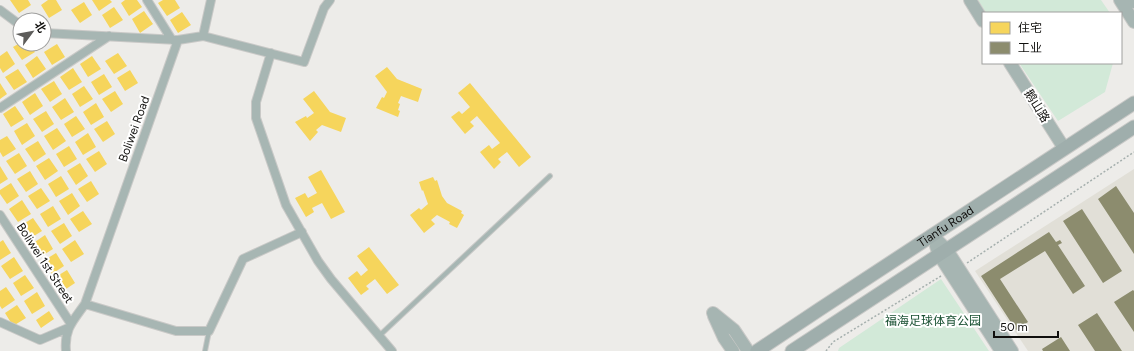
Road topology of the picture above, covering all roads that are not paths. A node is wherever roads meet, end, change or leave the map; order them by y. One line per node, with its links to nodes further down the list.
1 (147, 0): 13 (street)
2 (211, 0): 12 (street)
3 (330, 0): 14 (street)
4 (970, 0): 8 (street)
5 (1120, 0): 9 (street)
6 (0, 10): 7 (street)
7 (12, 19)
8 (982, 19)
9 (1134, 22)
10 (52, 33): 11 (street)
11 (109, 36): 13 (street); 18 (street)
12 (203, 36): 13 (street); 14 (street)
13 (175, 40): 27 (street, Boliwei Road)
14 (270, 53): 23 (street)
15 (1011, 64): 20 (street, 鹅山路)
16 (1134, 95): 17 (street)
17 (1129, 106): 20 (main road, Tianfu Road)
18 (0, 108)
19 (1134, 128): 25 (main road, Tianfu Road)
20 (1064, 148): 24 (main road, Tianfu Road)
21 (550, 176): 32 (lane)
22 (0, 215): 29 (street, Boliwei 1st Street)
23 (302, 232): 30 (street); 32 (street)
24 (932, 235): 25 (street); 38 (main road, Tianfu Road)
25 (943, 253): 26 (street); 31 (main road, Tianfu Road)
26 (955, 271): 41 (street); 42 (street)
27 (85, 304): 29 (street, Boliwei Road); 30 (street)
28 (0, 322): 29 (street)
29 (69, 326): 33 (street, Boliwei Road)
30 (209, 331): 34 (lane)
31 (822, 331): 39 (main road, Tianfu Road); 40 (main road)
32 (380, 336): 35 (street)
33 (66, 351)
34 (205, 351)
35 (392, 351)
36 (733, 351): 37 (street)
37 (748, 351)
38 (757, 351)
39 (792, 351)
40 (803, 351)
41 (1001, 351)
42 (1012, 351)

